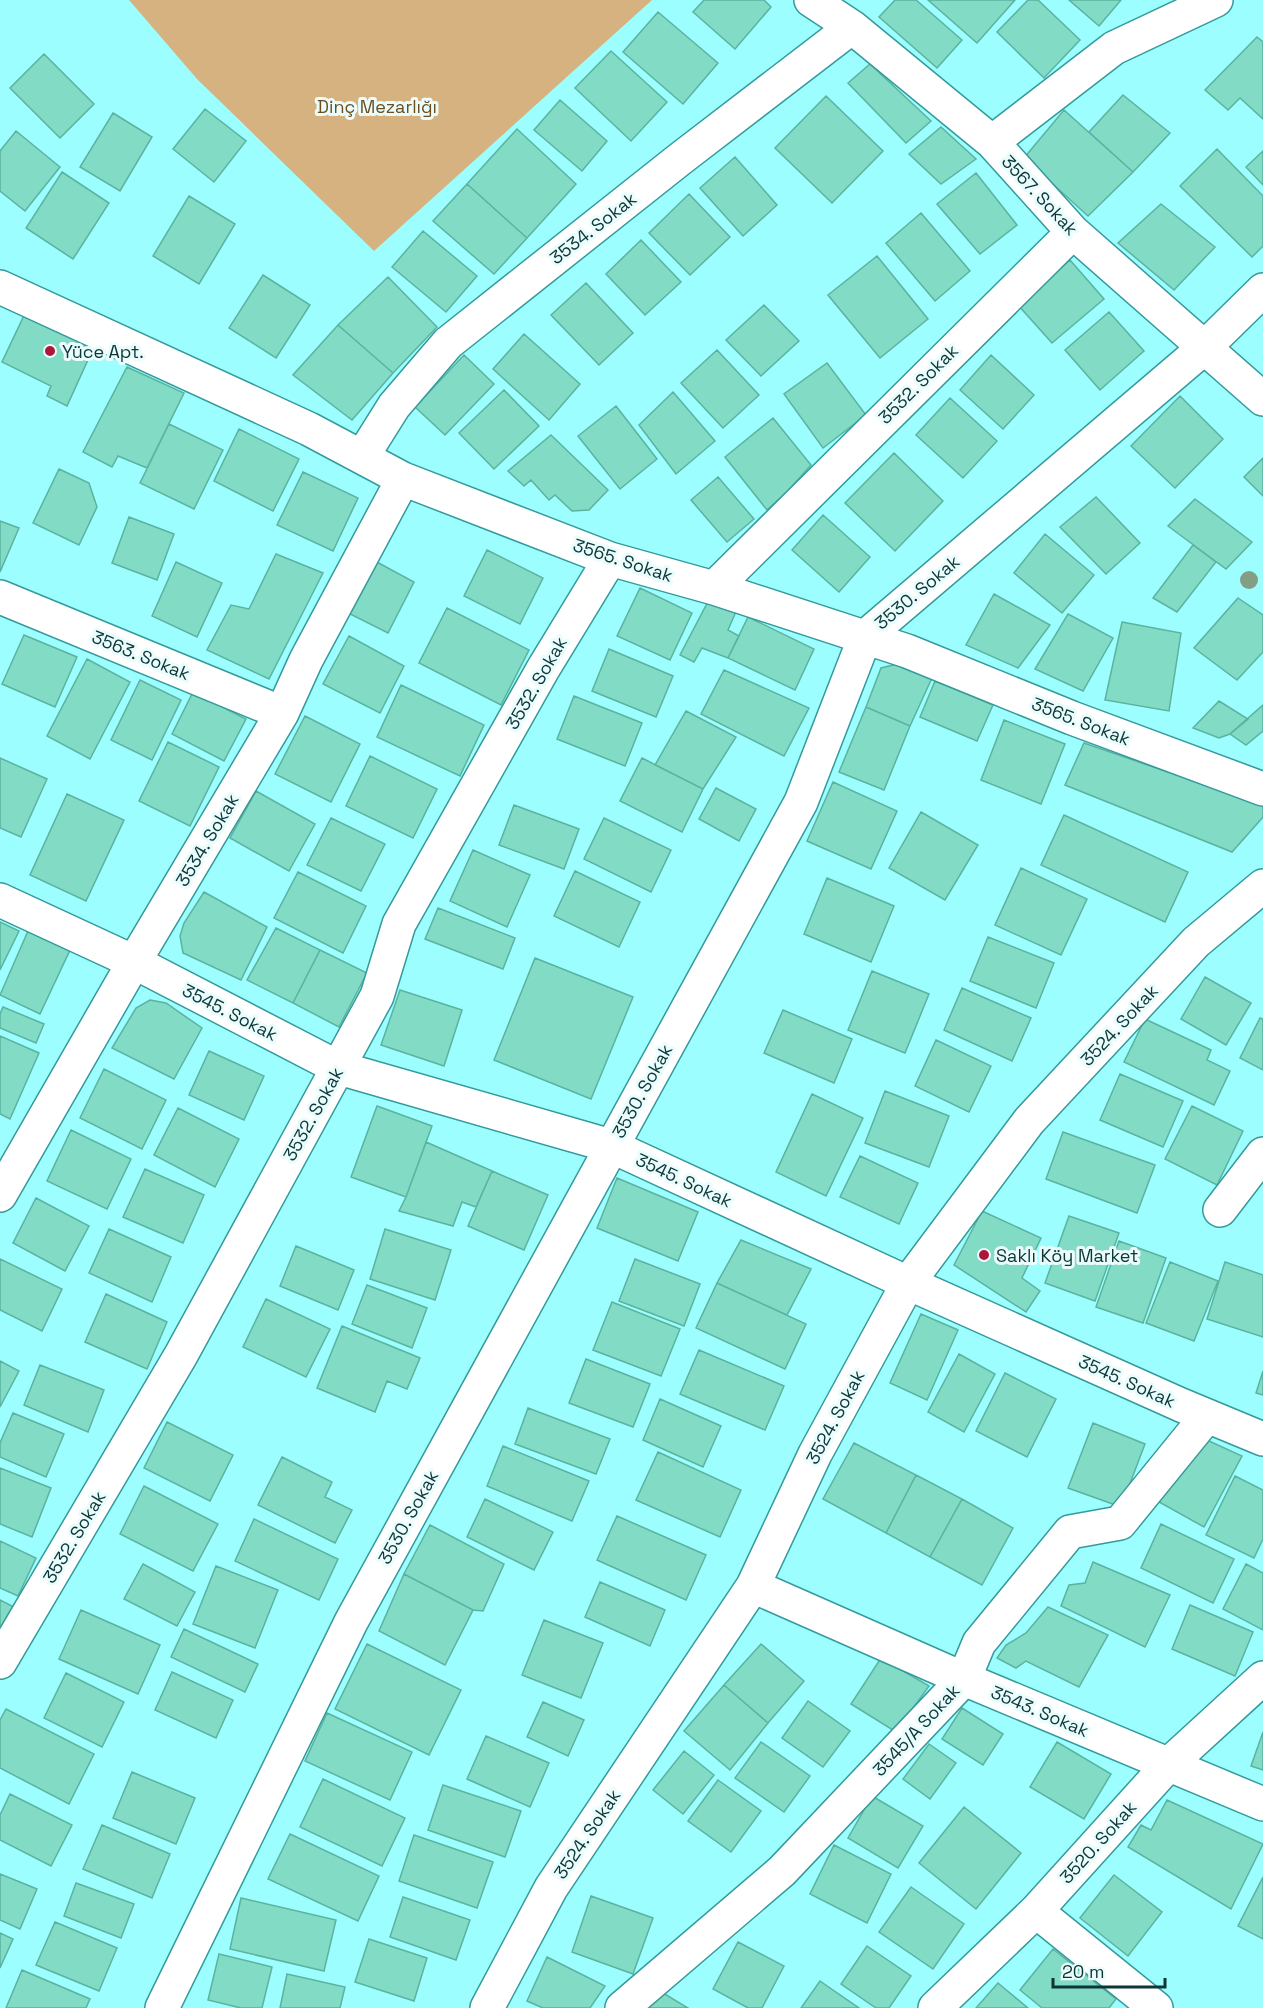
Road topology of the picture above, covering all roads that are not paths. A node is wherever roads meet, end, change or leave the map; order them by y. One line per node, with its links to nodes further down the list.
1 (811, 0): 3 (street, 3567. Sokak)
2 (1216, 0): 4 (street)
3 (852, 27): 4 (street, 3567. Sokak); 10 (street, 3534. Sokak)
4 (992, 142): 5 (street, 3567. Sokak)
5 (1073, 232): 8 (street, 3567. Sokak); 13 (street, 3532. Sokak)
6 (0, 287): 10 (street, 3565. Sokak)
7 (1263, 290): 8 (street, 3530. Sokak)
8 (1204, 348): 9 (street, 3567. Sokak); 15 (street, 3530. Sokak)
9 (1263, 399)
10 (362, 457): 11 (street, 3565. Sokak)
11 (403, 479): 12 (street, 3565. Sokak); 16 (street, 3534. Sokak)
12 (610, 559): 13 (street, 3565. Sokak); 21 (street, 3532. Sokak)
13 (714, 588): 15 (street, 3565. Sokak)
14 (0, 597): 16 (street, 3563. Sokak)
15 (865, 637): 17 (street, 3565. Sokak); 22 (street, 3530. Sokak)
16 (282, 713): 20 (street, 3534. Sokak)
17 (1263, 789)
18 (1263, 886): 27 (street, 3524. Sokak)
19 (0, 900): 20 (street, 3545. Sokak)
20 (134, 962): 21 (street, 3545. Sokak); 23 (street, 3534. Sokak)
21 (339, 1068): 22 (street, 3545. Sokak); 31 (street, 3532. Sokak)
22 (611, 1146): 27 (street, 3545. Sokak); 37 (street, 3530. Sokak)
23 (11, 1154): 25 (street, 3534. Sokak)
24 (1263, 1154): 26 (street)
25 (0, 1195)
26 (1220, 1210)
27 (908, 1283): 28 (street, 3545. Sokak); 30 (street, 3524. Sokak)
28 (1207, 1416): 29 (street, 3545. Sokak); 33 (street, 3545/A Sokak)
29 (1263, 1438)
30 (753, 1586): 33 (street, 3543. Sokak); 38 (street, 3524. Sokak)
31 (0, 1662)
32 (1263, 1678): 34 (street, 3520. Sokak)
33 (964, 1679): 34 (street, 3543. Sokak); 39 (street, 3545/A Sokak)
34 (1169, 1764): 35 (street, 3543. Sokak); 36 (street, 3520. Sokak)
35 (1263, 1804)
36 (1036, 1911): 40 (street, 3520. Sokak); 41 (street)
37 (162, 2008)
38 (487, 2008)
39 (622, 2008)
40 (935, 2008)
41 (1156, 2008)

